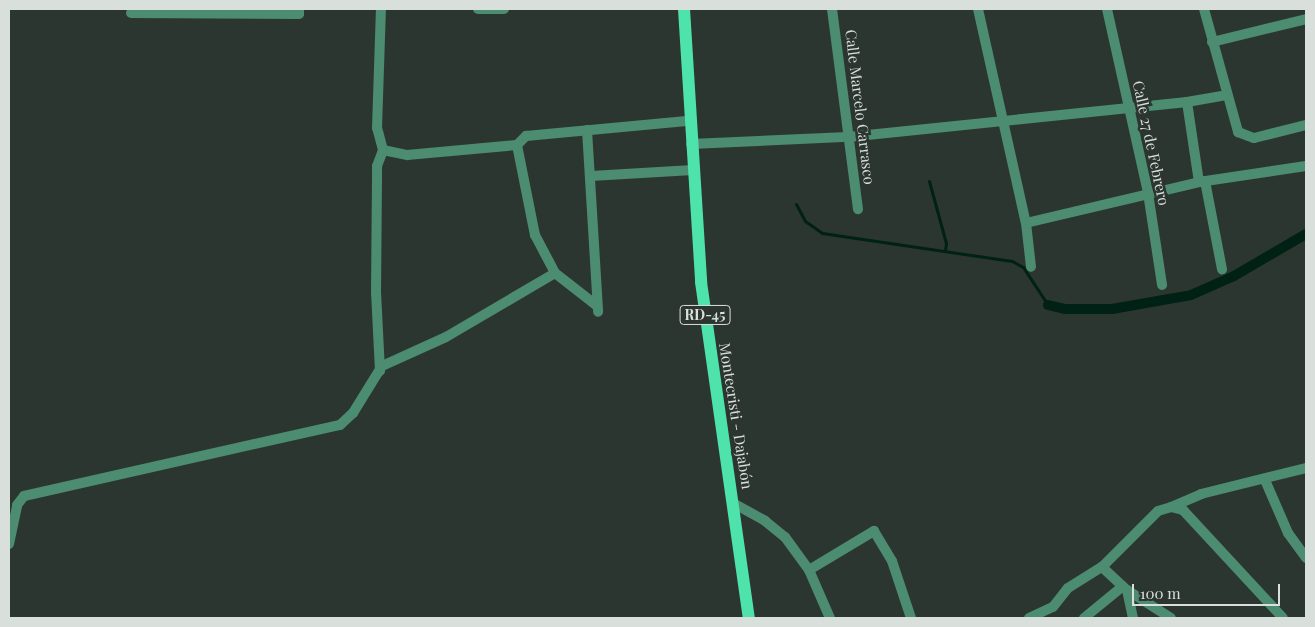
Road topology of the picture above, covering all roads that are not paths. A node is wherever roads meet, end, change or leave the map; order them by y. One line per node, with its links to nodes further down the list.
1 (299, 9): 10 (street)
2 (380, 9): 23 (street)
3 (478, 9): 4 (street)
4 (504, 9)
5 (684, 9): 16 (main road, Montecristi - Dajabón / RD-45)
6 (832, 9): 20 (street, Calle Marcelo Carrasco)
7 (978, 9): 17 (street)
8 (1107, 9): 15 (street, Calle 27 de Febrero)
9 (1204, 9): 12 (street)
10 (131, 13)
11 (1306, 19): 12 (street)
12 (1212, 42): 13 (street)
13 (1226, 95): 14 (street); 18 (street)
14 (1187, 102): 15 (street); 27 (street)
15 (1128, 108): 17 (street); 28 (street, Calle 27 de Febrero)
16 (690, 121): 19 (street); 21 (main road, Montecristi - Dajabón / RD-45)
17 (1002, 122): 20 (street); 30 (street)
18 (1306, 125)
19 (587, 130): 22 (street); 26 (street)
20 (848, 137): 21 (street); 29 (street, Calle Marcelo Carrasco)
21 (691, 144): 25 (main road, Montecristi - Dajabón / RD-45)
22 (517, 145): 23 (street); 33 (street)
23 (383, 150): 35 (street)
24 (1306, 166): 27 (street)
25 (693, 170): 26 (street); 38 (main road, Montecristi - Dajabón / RD-45)
26 (591, 176): 33 (street)
27 (1202, 182): 28 (street); 32 (street)
28 (1148, 193): 30 (street); 34 (street, Calle 27 de Febrero)
29 (858, 209)
30 (1026, 223): 31 (street)
31 (1031, 267)
32 (1222, 269)
33 (555, 273): 35 (street)
34 (1162, 285)
35 (380, 371): 40 (street)
36 (1306, 468): 37 (street)
37 (1265, 480): 39 (street); 41 (street)
38 (733, 503): 43 (street); 45 (main road, Montecristi - Dajabón / RD-45)
39 (1171, 507): 42 (street); 52 (street)
40 (9, 544)
41 (1306, 558)
42 (1102, 567): 44 (street); 48 (street)
43 (809, 570): 46 (street); 47 (street)
44 (1125, 588): 49 (street); 50 (street); 51 (street)
45 (749, 618)
46 (830, 618)
47 (911, 618)
48 (1029, 618)
49 (1084, 618)
50 (1133, 618)
51 (1172, 618)
52 (1283, 618)

